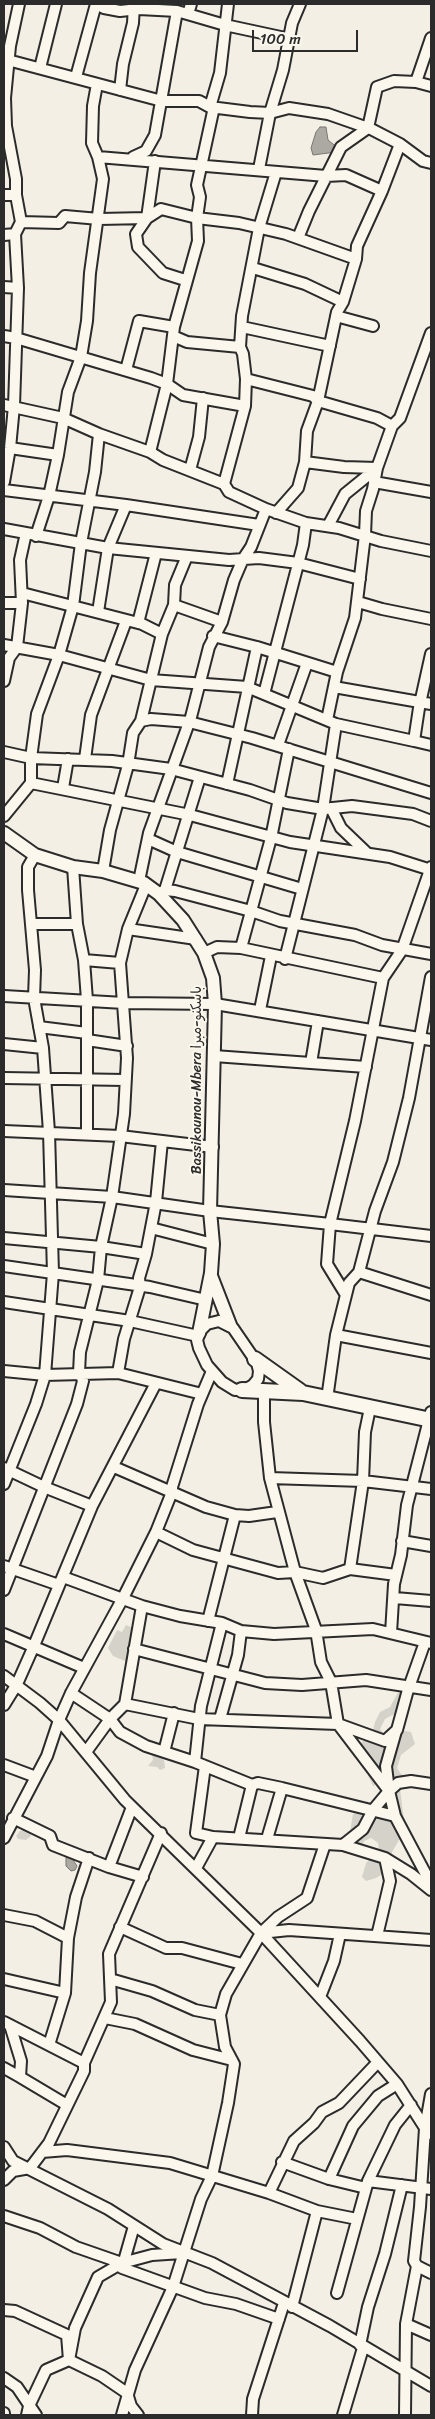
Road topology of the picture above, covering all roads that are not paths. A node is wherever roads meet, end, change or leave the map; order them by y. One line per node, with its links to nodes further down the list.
1 (20, 4): 12 (street)
2 (56, 4): 13 (street)
3 (96, 4): 6 (street); 14 (street)
4 (228, 4): 9 (street)
5 (300, 4): 11 (street)
6 (134, 7): 8 (street); 18 (street)
7 (189, 9): 8 (street); 9 (street)
8 (177, 11): 20 (street)
9 (225, 26): 11 (street); 21 (street)
10 (431, 38): 15 (street)
11 (290, 39): 22 (street)
12 (6, 60): 13 (street); 19 (street)
13 (40, 68): 14 (street)
14 (76, 77): 16 (street)
15 (416, 82): 17 (street); 23 (street)
16 (97, 84): 18 (street); 25 (street)
17 (431, 86)
18 (120, 90): 20 (street)
19 (4, 98): 35 (street)
20 (162, 101): 21 (street); 26 (street)
21 (212, 107): 22 (street); 29 (street)
22 (270, 112): 23 (street); 30 (street)
23 (368, 128): 24 (street); 32 (street)
24 (400, 144): 28 (street); 33 (street)
25 (98, 157): 26 (street); 38 (street)
26 (130, 159): 27 (street)
27 (155, 160): 29 (street); 36 (street)
28 (431, 163)
29 (202, 164): 30 (street); 37 (street)
30 (258, 169): 31 (street)
31 (276, 172): 32 (street); 40 (street)
32 (326, 176): 33 (street); 43 (street)
33 (382, 191): 44 (street)
34 (4, 195): 35 (street)
35 (16, 195): 39 (street)
36 (147, 218): 37 (street); 38 (street); 46 (street)
37 (197, 218): 40 (street); 46 (street)
38 (99, 219): 39 (street); 59 (street)
39 (21, 222): 41 (street)
40 (259, 228): 43 (street); 45 (street)
41 (15, 234): 42 (street); 48 (street)
42 (4, 235)
43 (298, 238): 44 (street)
44 (356, 259): 49 (street)
45 (252, 268): 49 (street); 52 (street)
46 (185, 280): 53 (street)
47 (4, 287): 48 (street)
48 (18, 288): 56 (street)
49 (343, 302): 50 (street)
50 (336, 316): 51 (street); 57 (street)
51 (373, 326)
52 (242, 327): 57 (street); 58 (street)
53 (174, 332): 58 (street); 60 (street); 62 (street)
54 (431, 333): 68 (street)
55 (4, 336): 56 (street)
56 (16, 338): 59 (street); 65 (street)
57 (330, 346): 64 (street)
58 (240, 347): 61 (street)
59 (81, 357): 60 (street); 67 (street)
60 (126, 370): 62 (street)
61 (246, 379): 64 (street); 66 (street)
62 (167, 384): 63 (street); 71 (street)
63 (203, 398): 66 (street); 75 (street)
64 (318, 401): 68 (street); 73 (street)
65 (9, 406): 67 (street); 70 (street)
66 (245, 406): 78 (street)
67 (63, 418): 69 (street); 72 (street)
68 (392, 426): 74 (street)
69 (99, 434): 71 (street); 82 (street)
70 (10, 448): 72 (street); 76 (street)
71 (150, 452): 75 (street)
72 (58, 455): 81 (street)
73 (305, 462): 74 (street); 84 (street)
74 (377, 468): 77 (street); 87 (street)
75 (190, 470): 78 (street)
76 (4, 482)
77 (374, 482): 80 (street); 90 (street)
78 (224, 484): 84 (street)
79 (4, 490): 81 (street)
80 (431, 492)
81 (49, 496): 82 (street); 89 (street)
82 (90, 502): 83 (street); 91 (street)
83 (126, 505): 86 (street); 92 (street)
84 (271, 511): 85 (street); 86 (street)
85 (306, 523): 87 (street); 97 (street)
86 (259, 525): 96 (street)
87 (328, 526): 90 (street)
88 (4, 530): 89 (street)
89 (31, 535): 91 (street); 99 (street)
90 (365, 535): 93 (street); 98 (street)
91 (81, 543): 92 (street); 103 (street)
92 (108, 548): 94 (street); 104 (street)
93 (431, 551)
94 (156, 553): 95 (street); 108 (street)
95 (187, 556): 96 (street); 102 (street)
96 (243, 559): 97 (street); 107 (street)
97 (298, 563): 98 (street); 114 (street)
98 (360, 579): 100 (street)
99 (22, 598): 101 (street); 103 (street); 112 (street)
100 (358, 602): 105 (street); 119 (street)
101 (4, 603)
102 (174, 605): 107 (street); 109 (street)
103 (73, 606): 104 (street); 116 (street)
104 (98, 612): 106 (street)
105 (431, 619)
106 (126, 621): 108 (street); 118 (street)
107 (222, 622): 110 (street)
108 (138, 623): 109 (street)
109 (162, 634): 120 (street)
110 (213, 636): 113 (street); 122 (street)
111 (4, 645): 112 (street)
112 (17, 647): 116 (street); 121 (street)
113 (257, 647): 114 (street); 123 (street)
114 (276, 654): 117 (street); 125 (street)
115 (431, 654): 126 (street)
116 (60, 656): 118 (street); 138 (street)
117 (307, 663): 119 (street); 128 (street)
118 (109, 668): 120 (street); 140 (street)
119 (337, 672): 124 (street)
120 (151, 680): 122 (street); 129 (street)
121 (4, 681)
122 (200, 684): 123 (street); 130 (street)
123 (247, 687): 125 (street); 132 (street)
124 (334, 687): 126 (street); 131 (street)
125 (264, 694): 128 (street)
126 (421, 702): 127 (street); 133 (street)
127 (431, 704)
128 (291, 705): 131 (street); 134 (street)
129 (141, 721): 130 (street); 142 (street)
130 (189, 722): 132 (street); 143 (street)
131 (332, 722): 133 (street); 141 (street)
132 (237, 734): 134 (street); 146 (street)
133 (414, 742): 135 (street)
134 (278, 745): 136 (street)
135 (431, 745)
136 (289, 749): 141 (street); 150 (street)
137 (4, 752): 138 (street)
138 (31, 758): 139 (street); 145 (street)
139 (68, 759): 140 (street); 147 (street)
140 (86, 760): 142 (street)
141 (330, 762): 148 (street); 152 (street)
142 (128, 765): 143 (street); 149 (street)
143 (172, 769): 144 (street); 151 (street)
144 (200, 778): 146 (street); 153 (street)
145 (31, 783): 147 (street); 154 (street)
146 (227, 784): 150 (street)
147 (63, 788): 149 (street)
148 (431, 793)
149 (118, 800): 151 (street); 165 (street)
150 (278, 800): 152 (street); 157 (street)
151 (158, 808): 153 (street); 158 (street)
152 (327, 809): 155 (street); 159 (street); 161 (street)
153 (190, 815): 157 (street); 160 (street)
154 (4, 816)
155 (431, 821)
156 (4, 833): 162 (main road, Bassikounou-Mbera باسكنو-مبرا)
157 (271, 838): 159 (street); 166 (street)
158 (148, 839): 160 (street); 167 (street)
159 (314, 845): 161 (street); 168 (street)
160 (177, 852): 166 (street); 169 (street)
161 (366, 852): 164 (street)
162 (35, 855): 163 (main road, Bassikounou-Mbera باسكنو-مبرا); 171 (street)
163 (73, 867): 165 (main road, Bassikounou-Mbera باسكنو-مبرا); 172 (street)
164 (431, 868): 177 (street)
165 (103, 871): 167 (main road, Bassikounou-Mbera باسكنو-مبرا)
166 (261, 876): 168 (street); 170 (street)
167 (143, 883): 169 (main road, Bassikounou-Mbera باسكنو-مبرا); 174 (street)
168 (302, 889): 173 (street)
169 (162, 892): 170 (street); 175 (main road, Bassikounou-Mbera باسكنو-مبرا)
170 (251, 911): 173 (street); 176 (street)
171 (32, 924): 172 (street); 187 (street)
172 (77, 924): 182 (street)
173 (295, 924): 177 (street); 181 (street)
174 (128, 929): 175 (street); 183 (street)
175 (196, 939): 178 (main road, Bassikounou-Mbera باسكنو-مبرا)
176 (241, 948): 178 (street); 180 (street)
177 (402, 950): 179 (street); 185 (street)
178 (204, 953): 190 (main road, Bassikounou-Mbera باسكنو-مبرا)
179 (431, 954)
180 (271, 956): 181 (street); 191 (street)
181 (285, 959): 185 (street)
182 (84, 960): 183 (street); 188 (street)
183 (120, 963): 189 (street)
184 (431, 977): 196 (street)
185 (383, 978): 194 (street)
186 (4, 996): 187 (street)
187 (34, 998): 188 (street); 193 (street)
188 (87, 1000): 189 (street); 195 (street)
189 (124, 1003): 190 (street); 199 (street)
190 (214, 1004): 191 (street); 201 (main road, Bassikounou-Mbera باسكنو-مبرا)
191 (260, 1010): 192 (street)
192 (318, 1021): 194 (street); 202 (street)
193 (39, 1028): 195 (street); 200 (street)
194 (372, 1031): 196 (street); 203 (street)
195 (87, 1036): 199 (street); 206 (street)
196 (418, 1038): 197 (street); 220 (street)
197 (431, 1040)
198 (4, 1044): 200 (street)
199 (127, 1046): 207 (street)
200 (43, 1048): 205 (street)
201 (214, 1056): 202 (street); 213 (main road, Bassikounou-Mbera باسكنو-مبرا)
202 (311, 1063): 203 (street)
203 (366, 1067): 219 (street)
204 (4, 1078): 205 (street)
205 (45, 1078): 206 (street); 209 (street)
206 (87, 1079): 207 (street); 210 (street)
207 (126, 1080): 211 (street)
208 (4, 1131): 209 (street)
209 (49, 1132): 210 (street); 215 (street)
210 (87, 1134): 211 (street)
211 (120, 1136): 212 (street); 216 (street)
212 (162, 1141): 213 (street); 217 (street)
213 (213, 1146): 218 (main road, Bassikounou-Mbera باسكنو-مبرا)
214 (4, 1190): 215 (street)
215 (52, 1192): 216 (street); 224 (street)
216 (112, 1197): 217 (street); 226 (street)
217 (156, 1202): 218 (street); 221 (street)
218 (210, 1211): 219 (street); 225 (main road, Bassikounou-Mbera باسكنو-مبرا)
219 (330, 1224): 220 (street); 235 (street)
220 (371, 1227): 222 (street); 229 (street)
221 (151, 1228): 225 (street); 227 (street)
222 (431, 1236)
223 (4, 1238): 224 (street)
224 (52, 1243): 226 (street); 230 (street)
225 (212, 1244): 231 (main road, Bassikounou-Mbera باسكنو-مبرا)
226 (101, 1247): 227 (street); 232 (street)
227 (146, 1254): 233 (street)
228 (4, 1266): 230 (street)
229 (359, 1272): 234 (street); 235 (street)
230 (52, 1273): 232 (street); 238 (street)
231 (211, 1273): 236 (main road, Bassikounou-Mbera باسكنو-مبرا); 241 (main road, Bassikounou-Mbera باسكنو-مبرا)
232 (98, 1280): 233 (street); 239 (street)
233 (140, 1287): 236 (street); 240 (street)
234 (431, 1295)
235 (346, 1296): 243 (street)
236 (206, 1300): 242 (main road, Bassikounou-Mbera باسكنو-مبرا)
237 (4, 1302): 238 (street)
238 (50, 1308): 239 (street); 250 (street)
239 (89, 1314): 240 (street); 248 (street)
240 (130, 1321): 242 (street); 249 (street)
241 (230, 1325): 242 (street); 245 (street)
242 (199, 1334): 247 (street)
243 (336, 1335): 244 (street); 256 (street)
244 (431, 1352)
245 (255, 1359): 252 (street); 254 (highway)
246 (4, 1371): 250 (street)
247 (212, 1371): 252 (street); 255 (street)
248 (80, 1372): 249 (street); 250 (street); 265 (street)
249 (118, 1373): 251 (street)
250 (44, 1375): 260 (street)
251 (156, 1384): 255 (street); 259 (street)
252 (242, 1390): 253 (highway)
253 (264, 1390): 254 (highway); 261 (street)
254 (303, 1393): 256 (highway)
255 (202, 1394): 267 (street)
256 (327, 1399): 257 (highway)
257 (370, 1408): 258 (highway); 262 (street)
258 (431, 1417): 264 (street)
259 (114, 1467): 267 (street); 268 (street)
260 (7, 1470): 263 (street); 265 (street)
261 (270, 1478): 262 (street); 269 (street)
262 (364, 1481): 264 (street); 276 (street)
263 (4, 1484)
264 (412, 1486): 266 (street); 272 (street)
265 (44, 1487): 268 (street); 275 (street)
266 (431, 1489)
267 (172, 1492): 270 (street); 271 (street)
268 (92, 1506): 279 (street)
269 (278, 1512): 270 (street); 277 (street)
270 (235, 1515): 274 (street)
271 (156, 1532): 274 (street); 281 (street)
272 (402, 1541): 273 (street); 278 (street)
273 (431, 1546)
274 (223, 1559): 277 (street); 285 (street)
275 (8, 1567): 279 (street); 280 (street)
276 (350, 1569): 277 (street); 278 (street)
277 (295, 1572): 287 (street)
278 (396, 1576): 282 (street)
279 (61, 1581): 281 (street); 292 (street)
280 (4, 1590)
281 (123, 1598): 284 (street); 295 (street)
282 (395, 1598): 283 (street); 289 (street)
283 (431, 1601)
284 (142, 1606): 285 (street); 293 (street)
285 (208, 1621): 286 (street)
286 (222, 1624): 288 (street); 294 (street)
287 (316, 1630): 288 (street); 289 (street); 298 (street)
288 (241, 1631): 296 (street)
289 (391, 1633): 291 (street)
290 (4, 1634): 292 (street)
291 (428, 1642): 300 (street)
292 (33, 1648): 295 (street); 299 (street)
293 (134, 1649): 294 (street); 303 (street)
294 (210, 1667): 296 (street); 307 (street)
295 (84, 1668): 302 (street)
296 (233, 1674): 298 (street); 308 (street)
297 (4, 1676): 299 (street)
298 (331, 1682): 300 (street); 310 (street)
299 (17, 1684): 304 (street); 309 (street)
300 (409, 1686): 301 (street); 310 (street); 320 (street)
301 (431, 1690)
302 (71, 1693): 306 (street); 309 (street)
303 (125, 1704): 305 (street); 306 (street)
304 (4, 1705)
305 (174, 1713): 307 (street); 312 (street)
306 (110, 1719): 311 (street); 312 (street)
307 (199, 1719): 308 (street); 313 (street)
308 (220, 1719): 310 (street)
309 (58, 1720): 311 (street); 316 (street)
310 (338, 1724): 320 (street)
311 (86, 1752): 321 (street)
312 (164, 1752): 313 (street)
313 (195, 1762): 315 (street)
314 (4, 1765): 316 (street)
315 (205, 1766): 318 (street); 326 (street)
316 (36, 1777): 324 (street)
317 (431, 1784): 320 (street)
318 (252, 1785): 319 (street); 328 (street)
319 (282, 1788): 322 (street); 329 (street)
320 (389, 1791): 322 (street); 323 (street)
321 (132, 1807): 325 (street); 334 (street)
322 (373, 1810): 323 (street); 331 (street)
323 (395, 1816): 337 (street)
324 (13, 1818): 327 (street); 332 (street)
325 (161, 1833): 335 (street); 336 (street)
326 (213, 1837): 328 (street); 335 (street)
327 (4, 1838)
328 (240, 1838): 329 (street)
329 (267, 1838): 330 (street)
330 (325, 1844): 331 (street); 341 (street)
331 (343, 1845): 333 (street)
332 (89, 1858): 334 (street); 344 (street)
333 (385, 1858): 338 (street); 343 (street)
334 (109, 1867): 336 (street)
335 (196, 1868): 341 (street)
336 (143, 1877): 340 (street)
337 (431, 1884)
338 (431, 1890)
339 (4, 1915): 344 (street)
340 (120, 1927): 346 (street); 348 (street)
341 (261, 1933): 342 (street); 346 (street); 350 (street)
342 (340, 1934): 343 (street); 350 (street)
343 (377, 1936): 345 (street)
344 (68, 1938): 349 (street)
345 (431, 1940)
346 (242, 1964): 351 (street)
347 (4, 1979): 349 (street)
348 (110, 1979): 351 (street); 352 (street)
349 (65, 1993): 354 (street)
350 (320, 1997): 356 (street)
351 (220, 2015): 355 (street)
352 (105, 2018): 355 (street); 357 (street)
353 (7, 2023): 354 (street); 359 (street)
354 (49, 2045): 357 (street)
355 (232, 2060): 370 (street)
356 (378, 2062): 360 (street); 368 (street)
357 (84, 2063): 362 (street)
358 (4, 2068): 359 (street)
359 (20, 2077): 362 (street)
360 (397, 2084): 363 (street); 371 (street)
361 (431, 2094): 364 (street)
362 (67, 2105): 367 (street)
363 (412, 2105): 365 (street); 373 (street)
364 (430, 2108): 365 (street)
365 (428, 2131): 375 (street)
366 (4, 2147): 369 (street)
367 (42, 2152): 369 (street); 370 (street)
368 (282, 2162): 371 (street); 376 (street)
369 (30, 2168): 372 (street); 380 (street)
370 (212, 2176): 376 (street); 381 (street)
371 (329, 2179): 373 (street)
372 (4, 2180)
373 (367, 2184): 374 (street); 379 (street)
374 (402, 2185): 375 (street); 392 (street)
375 (426, 2188): 383 (street)
376 (268, 2194): 377 (street)
377 (317, 2211): 379 (street); 387 (street)
378 (4, 2216): 382 (street)
379 (357, 2219): 386 (street)
380 (134, 2226): 381 (street); 382 (street)
381 (186, 2253): 382 (street); 385 (street); 387 (street)
382 (122, 2263): 385 (street); 393 (street)
383 (417, 2266): 384 (street); 390 (street)
384 (431, 2273)
385 (173, 2287): 389 (street); 397 (street)
386 (338, 2293)
387 (288, 2305): 389 (street); 392 (street)
388 (4, 2310): 393 (street)
389 (279, 2320): 402 (street)
390 (406, 2324): 391 (street); 394 (street)
391 (431, 2334)
392 (362, 2346): 394 (street); 403 (street)
393 (69, 2360): 397 (street); 398 (street)
394 (404, 2371): 396 (street); 404 (street)
395 (4, 2378): 398 (street)
396 (431, 2386)
397 (127, 2393): 400 (street); 401 (street)
398 (28, 2411): 399 (street)
399 (36, 2415)
400 (122, 2415)
401 (138, 2415)
402 (252, 2415)
403 (343, 2415)
404 (405, 2415)

